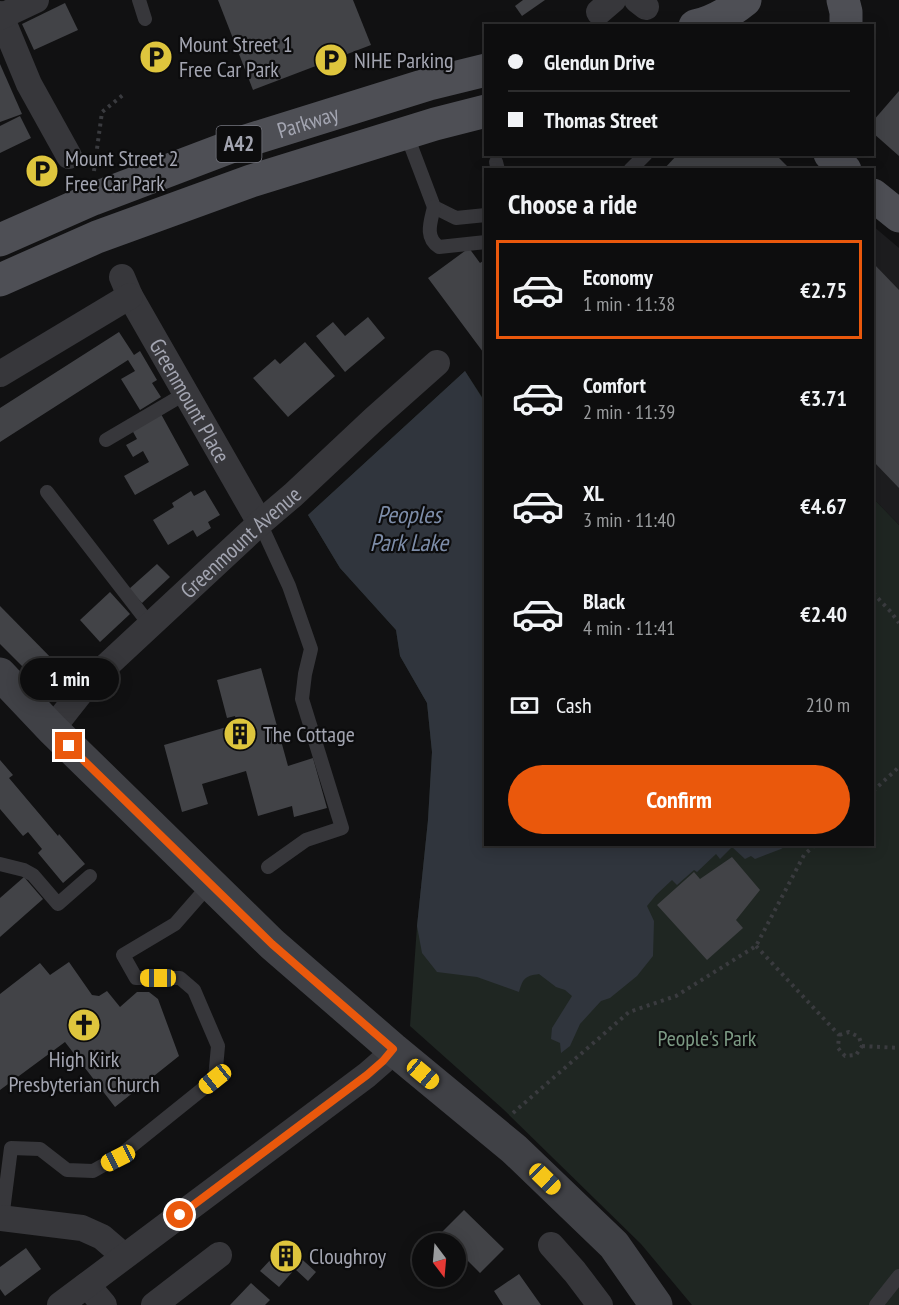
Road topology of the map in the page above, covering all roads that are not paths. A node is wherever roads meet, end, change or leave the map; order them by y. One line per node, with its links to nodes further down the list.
1 (36, 0): 6 (street)
2 (139, 0): 7 (lane)
3 (746, 0): 8 (main road)
4 (752, 0): 9 (main road)
5 (843, 0): 10 (main road)
6 (0, 16): 14 (street)
7 (145, 19)
8 (703, 24)
9 (749, 24)
10 (846, 24)
11 (484, 70): 23 (main road, Parkway / A42)
12 (484, 112): 13 (main road, Parkway / A42)
13 (406, 133): 20 (lane); 25 (main road, Parkway / A42)
14 (69, 156)
15 (644, 156): 17 (lane)
16 (832, 156): 18 (main road)
17 (632, 168)
18 (843, 168)
19 (874, 196): 22 (main road)
20 (434, 207): 21 (lane); 24 (lane)
21 (484, 215)
22 (899, 216)
23 (0, 240)
24 (484, 242)
25 (0, 280)
26 (436, 363): 31 (street, Greenmount Avenue)
27 (0, 374): 28 (street, Greenmount Place)
28 (186, 393): 29 (lane); 31 (street, Greenmount Place)
29 (106, 440)
30 (47, 492): 32 (lane)
31 (260, 523): 32 (street, Greenmount Avenue); 36 (lane)
32 (150, 625): 34 (street, Greenmount Avenue)
33 (0, 674): 34 (street)
34 (52, 729): 38 (street)
35 (0, 864): 37 (lane)
36 (268, 867)
37 (90, 876)
38 (210, 884): 39 (street); 40 (lane)
39 (393, 1049): 44 (street); 51 (street)
40 (5, 1150): 41 (lane)
41 (1, 1219): 44 (street)
42 (551, 1245): 50 (street)
43 (219, 1255): 49 (street)
44 (124, 1256): 46 (street)
45 (899, 1276): 52 (lane)
46 (87, 1285): 47 (street); 48 (street)
47 (60, 1305)
48 (104, 1305)
49 (154, 1305)
50 (600, 1305)
51 (656, 1305)
52 (876, 1305)

